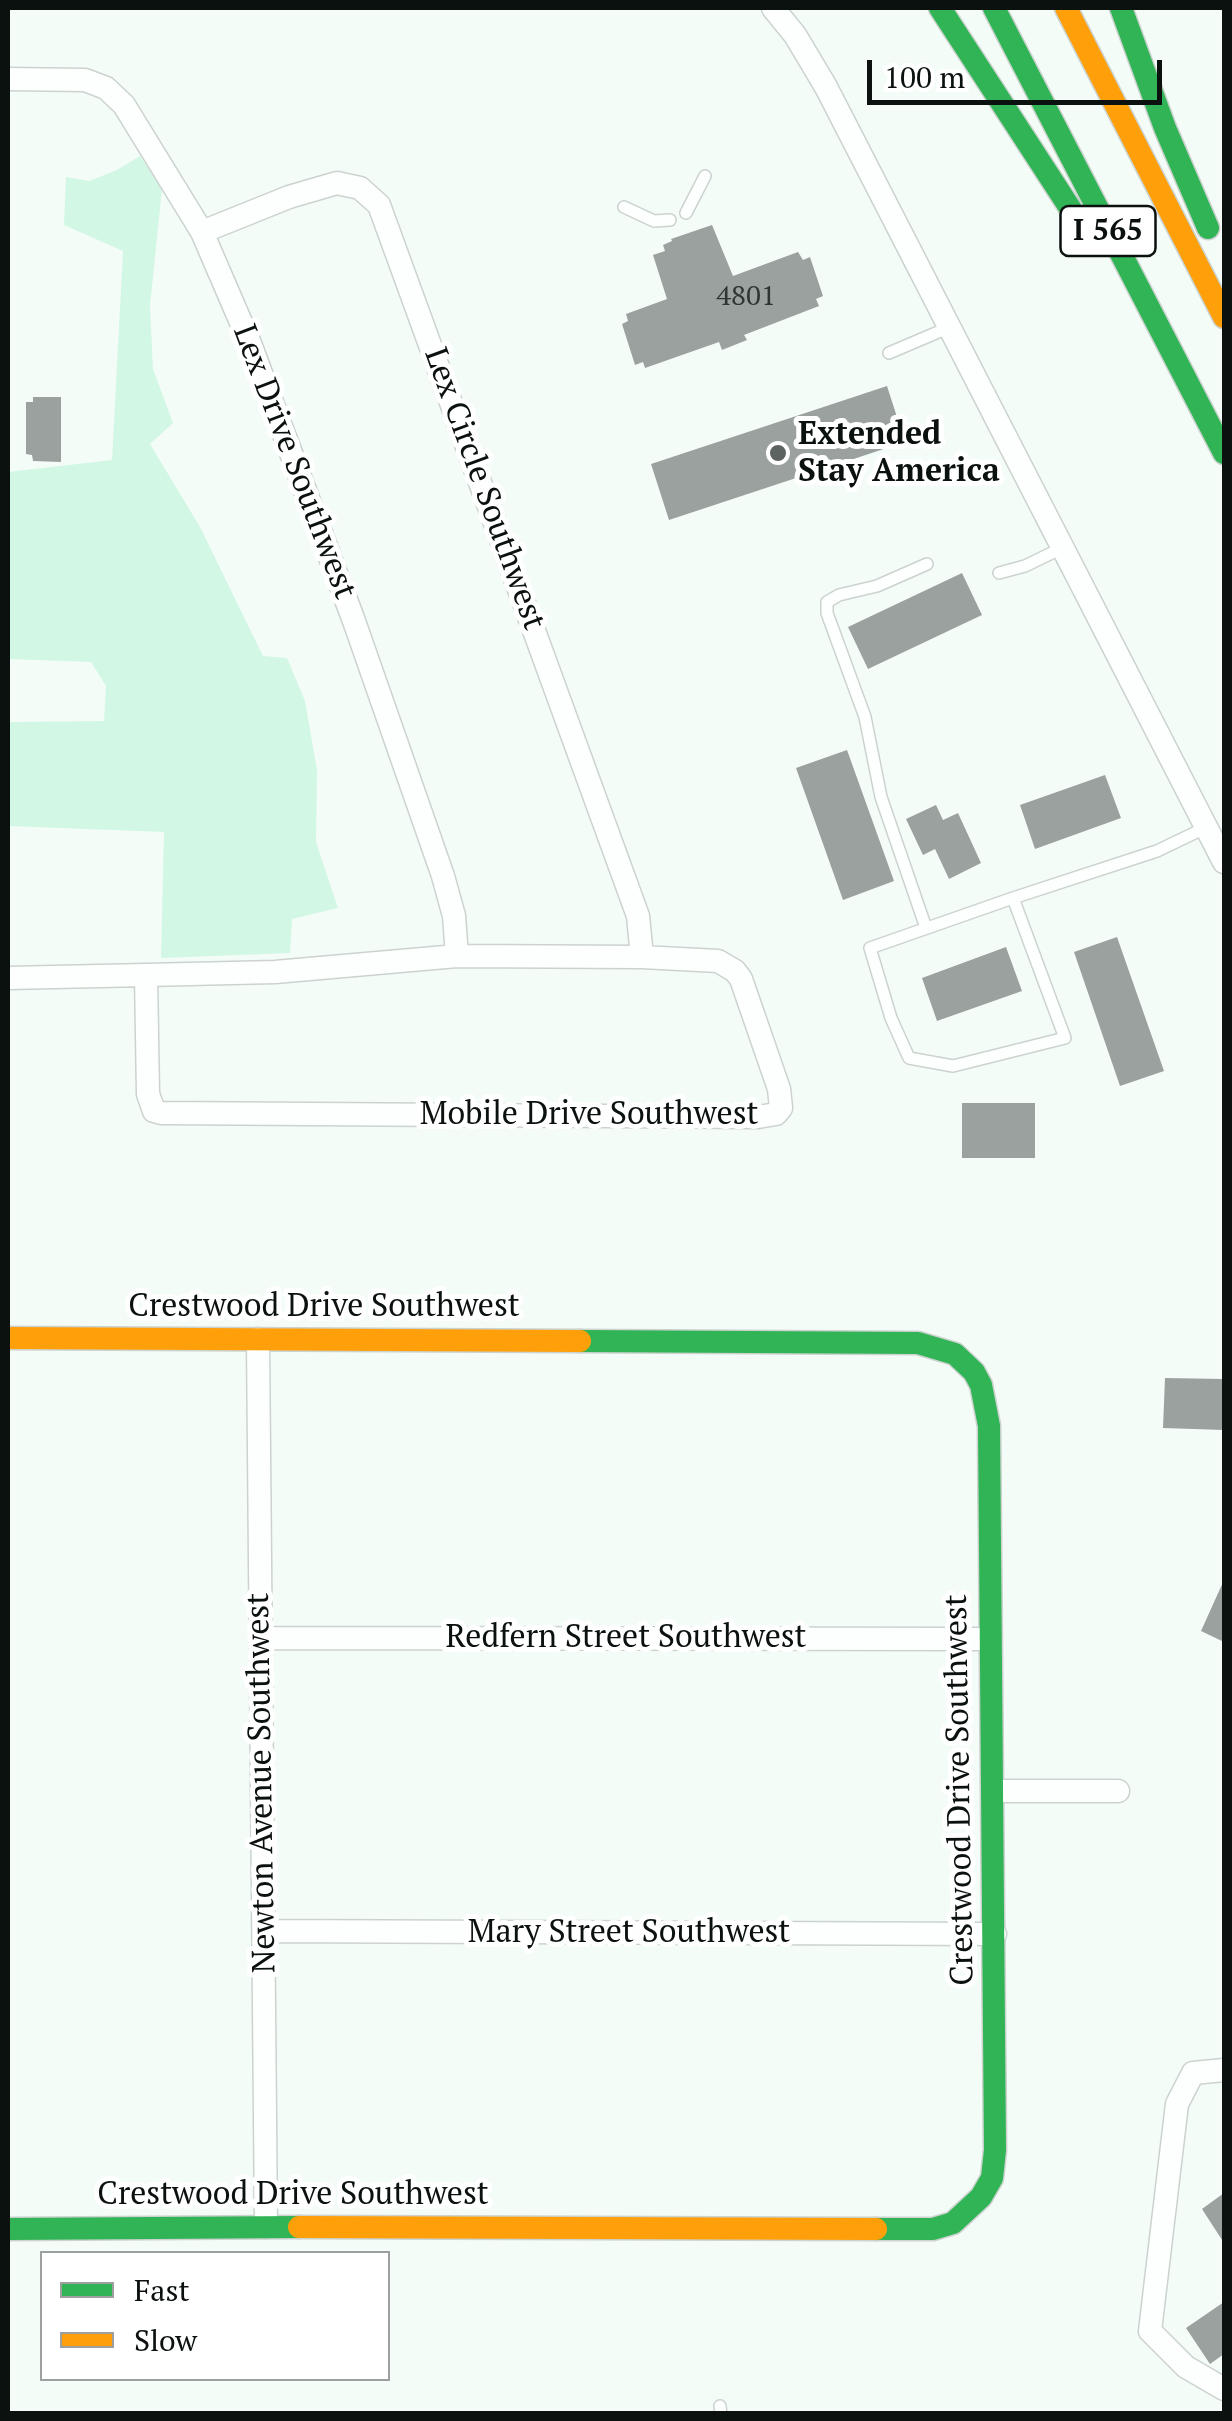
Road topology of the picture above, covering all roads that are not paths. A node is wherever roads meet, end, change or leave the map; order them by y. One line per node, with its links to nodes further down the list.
1 (773, 8): 14 (street)
2 (940, 8): 16 (main road)
3 (994, 8): 16 (main road, I 565)
4 (1066, 8): 13 (main road, I 565)
5 (1122, 8): 12 (main road)
6 (8, 79): 11 (street, Lex Drive Southwest)
7 (704, 176): 9 (lane)
8 (624, 207): 10 (lane)
9 (686, 213)
10 (670, 220)
11 (202, 232): 25 (street, Lex Drive Southwest); 26 (street, Lex Circle Southwest)
12 (1224, 271)
13 (1224, 317)
14 (950, 328): 15 (lane); 18 (street)
15 (889, 353)
16 (1175, 362): 17 (main road, I 565)
17 (1224, 453)
18 (1062, 548): 20 (lane); 21 (street)
19 (928, 564): 24 (lane)
20 (999, 572)
21 (1206, 827): 22 (street); 23 (lane)
22 (1224, 862)
23 (1012, 898): 24 (lane); 24 (lane)
24 (926, 928)
25 (457, 956): 26 (street, Mobile Drive Southwest); 27 (street, Mobile Drive Southwest)
26 (642, 957): 27 (street, Mobile Drive Southwest)
27 (146, 975): 28 (street, Mobile Drive Southwest)
28 (8, 978)
29 (8, 1338): 30 (main road, Crestwood Drive Southwest)
30 (258, 1338): 31 (street, Newton Avenue Southwest); 32 (main road, Crestwood Drive Southwest)
31 (261, 1638): 32 (street, Redfern Street Southwest); 35 (street, Newton Avenue Southwest)
32 (990, 1639): 34 (main road, Crestwood Drive Southwest)
33 (1118, 1790): 34 (street)
34 (992, 1791): 36 (main road, Crestwood Drive Southwest)
35 (264, 1931): 36 (street, Mary Street Southwest); 38 (street, Newton Avenue Southwest)
36 (995, 1934): 38 (main road, Crestwood Drive Southwest)
37 (1224, 2070): 40 (street)
38 (266, 2228): 39 (main road, Crestwood Drive Southwest)
39 (8, 2230)
40 (1224, 2389)

